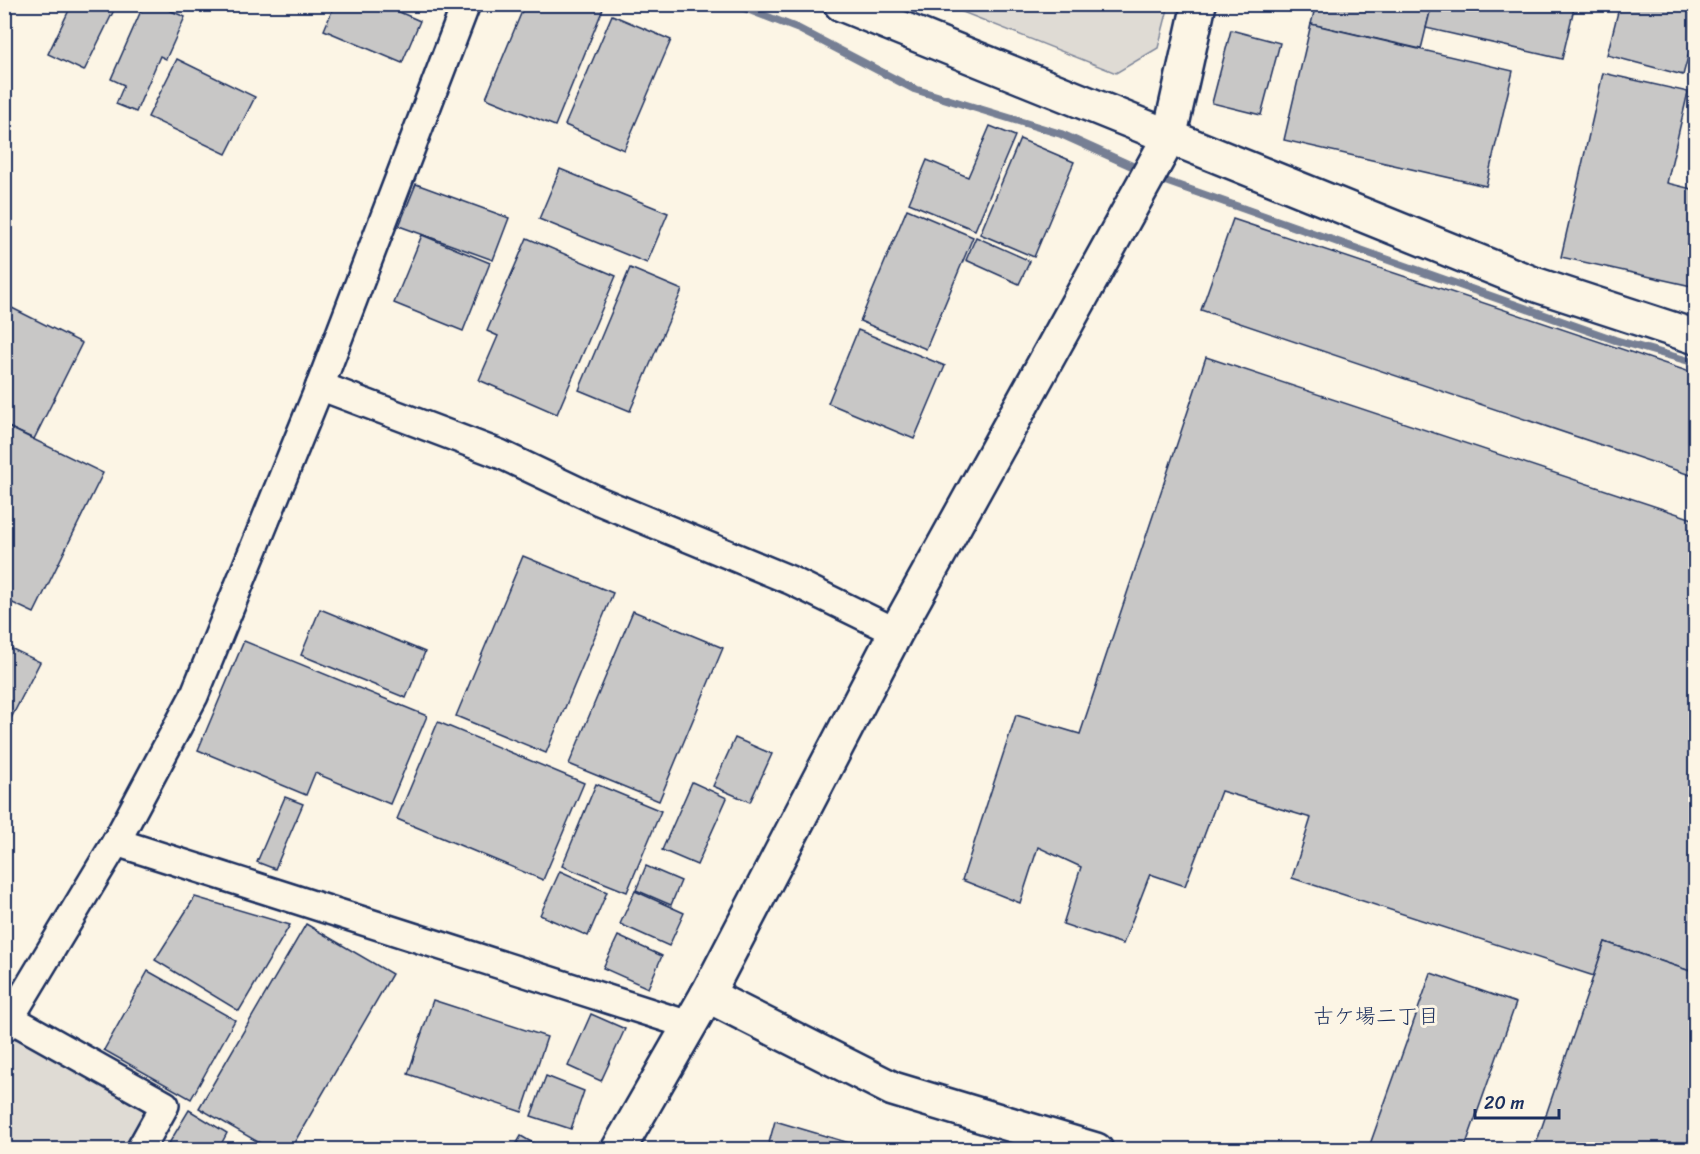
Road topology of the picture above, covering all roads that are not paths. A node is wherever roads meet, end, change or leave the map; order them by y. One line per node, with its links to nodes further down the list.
1 (466, 4): 6 (street)
2 (841, 4): 4 (street)
3 (1199, 4): 4 (street)
4 (1168, 138): 5 (street); 7 (street)
5 (1695, 336)
6 (320, 386): 7 (street); 8 (street)
7 (896, 632): 9 (street)
8 (116, 842): 10 (street); 11 (street)
9 (707, 995): 11 (street); 14 (street)
10 (7, 1023): 12 (street)
11 (689, 1025): 13 (street)
12 (140, 1149)
13 (618, 1149)
14 (1096, 1149)

